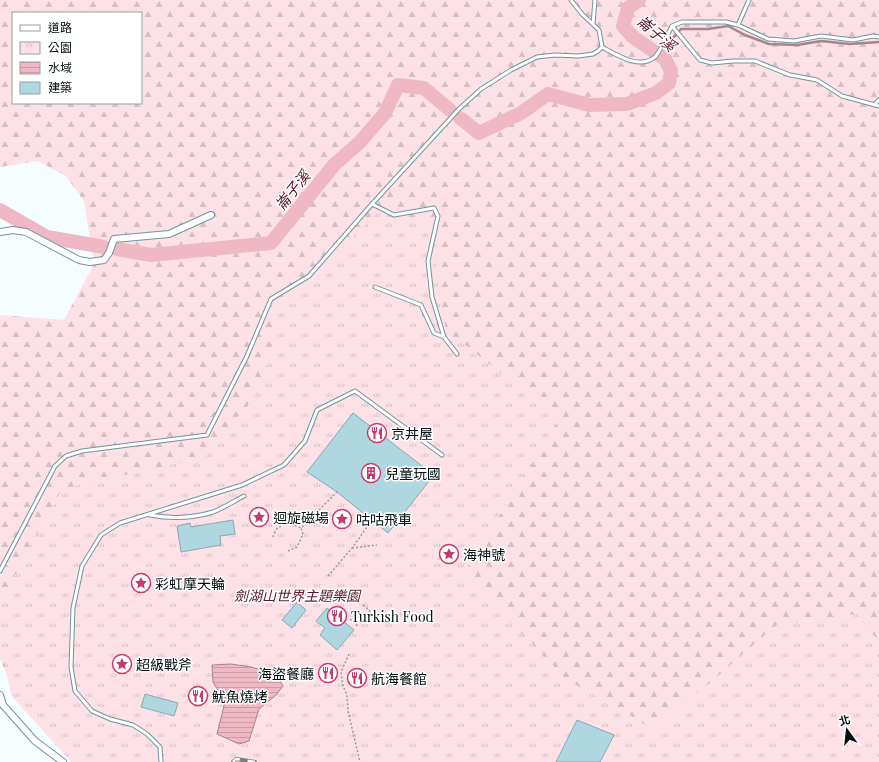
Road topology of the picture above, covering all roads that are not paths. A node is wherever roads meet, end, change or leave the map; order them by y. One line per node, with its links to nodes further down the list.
1 (571, 0): 4 (lane)
2 (595, 0): 4 (lane)
3 (749, 0): 5 (lane)
4 (593, 24): 8 (lane)
5 (738, 25): 6 (lane); 7 (lane)
6 (672, 26): 8 (lane); 10 (lane)
7 (879, 37)
8 (602, 47): 12 (lane)
9 (879, 100): 10 (lane)
10 (874, 106): 11 (lane)
11 (879, 106)
12 (372, 204): 16 (lane); 21 (lane)
13 (211, 215): 14 (street)
14 (0, 232)
15 (375, 287): 16 (lane)
16 (444, 337): 17 (lane)
17 (457, 354)
18 (442, 455): 20 (lane)
19 (244, 496): 20 (lane)
20 (148, 514): 24 (lane)
21 (0, 571)
22 (0, 694): 23 (street)
23 (63, 762)
24 (161, 762)

